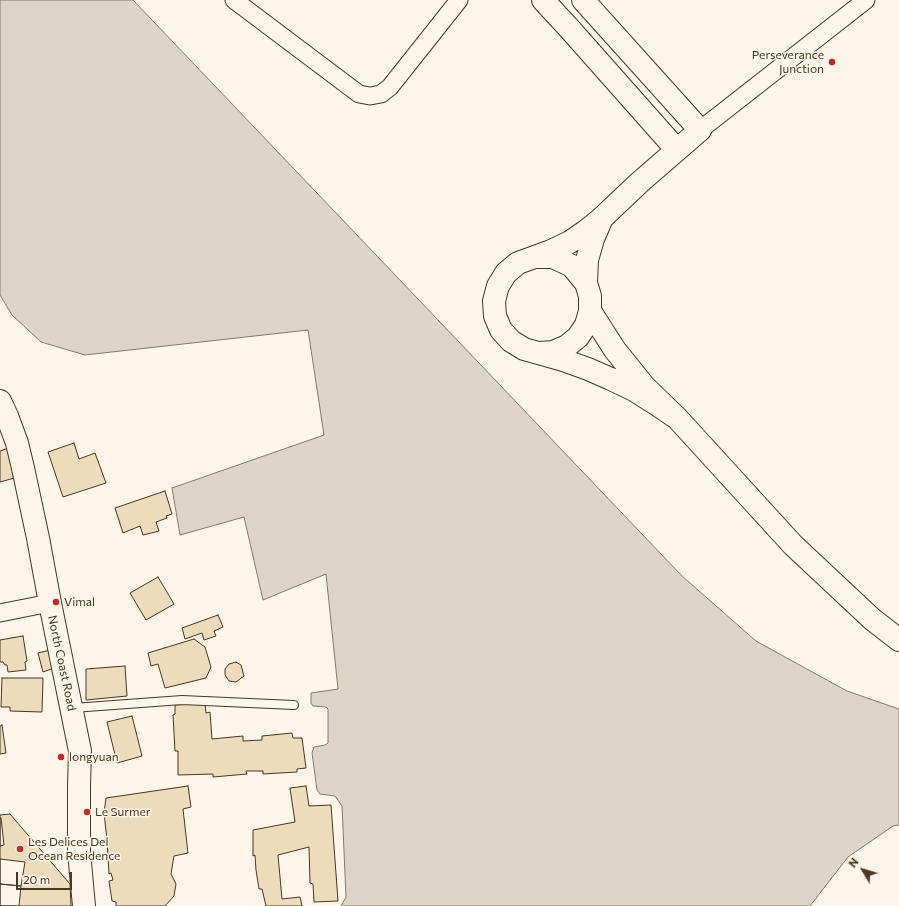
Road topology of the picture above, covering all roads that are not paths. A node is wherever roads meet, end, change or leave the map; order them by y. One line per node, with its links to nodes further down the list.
1 (234, 0): 2 (street)
2 (459, 0)
3 (543, 0): 7 (street)
4 (583, 0): 6 (street)
5 (866, 0): 6 (street)
6 (700, 130): 7 (street)
7 (677, 150): 8 (street)
8 (602, 218): 9 (street); 10 (street)
9 (532, 257): 10 (street); 12 (street)
10 (586, 283): 11 (street)
11 (590, 311): 12 (street); 14 (street)
12 (539, 353): 14 (street)
13 (0, 401): 15 (street, North Coast Road)
14 (677, 418): 17 (street)
15 (50, 603): 16 (street); 19 (street, North Coast Road)
16 (0, 613)
17 (899, 640)
18 (294, 705): 19 (lane)
19 (72, 708): 20 (street, North Coast Road)
20 (84, 906)

